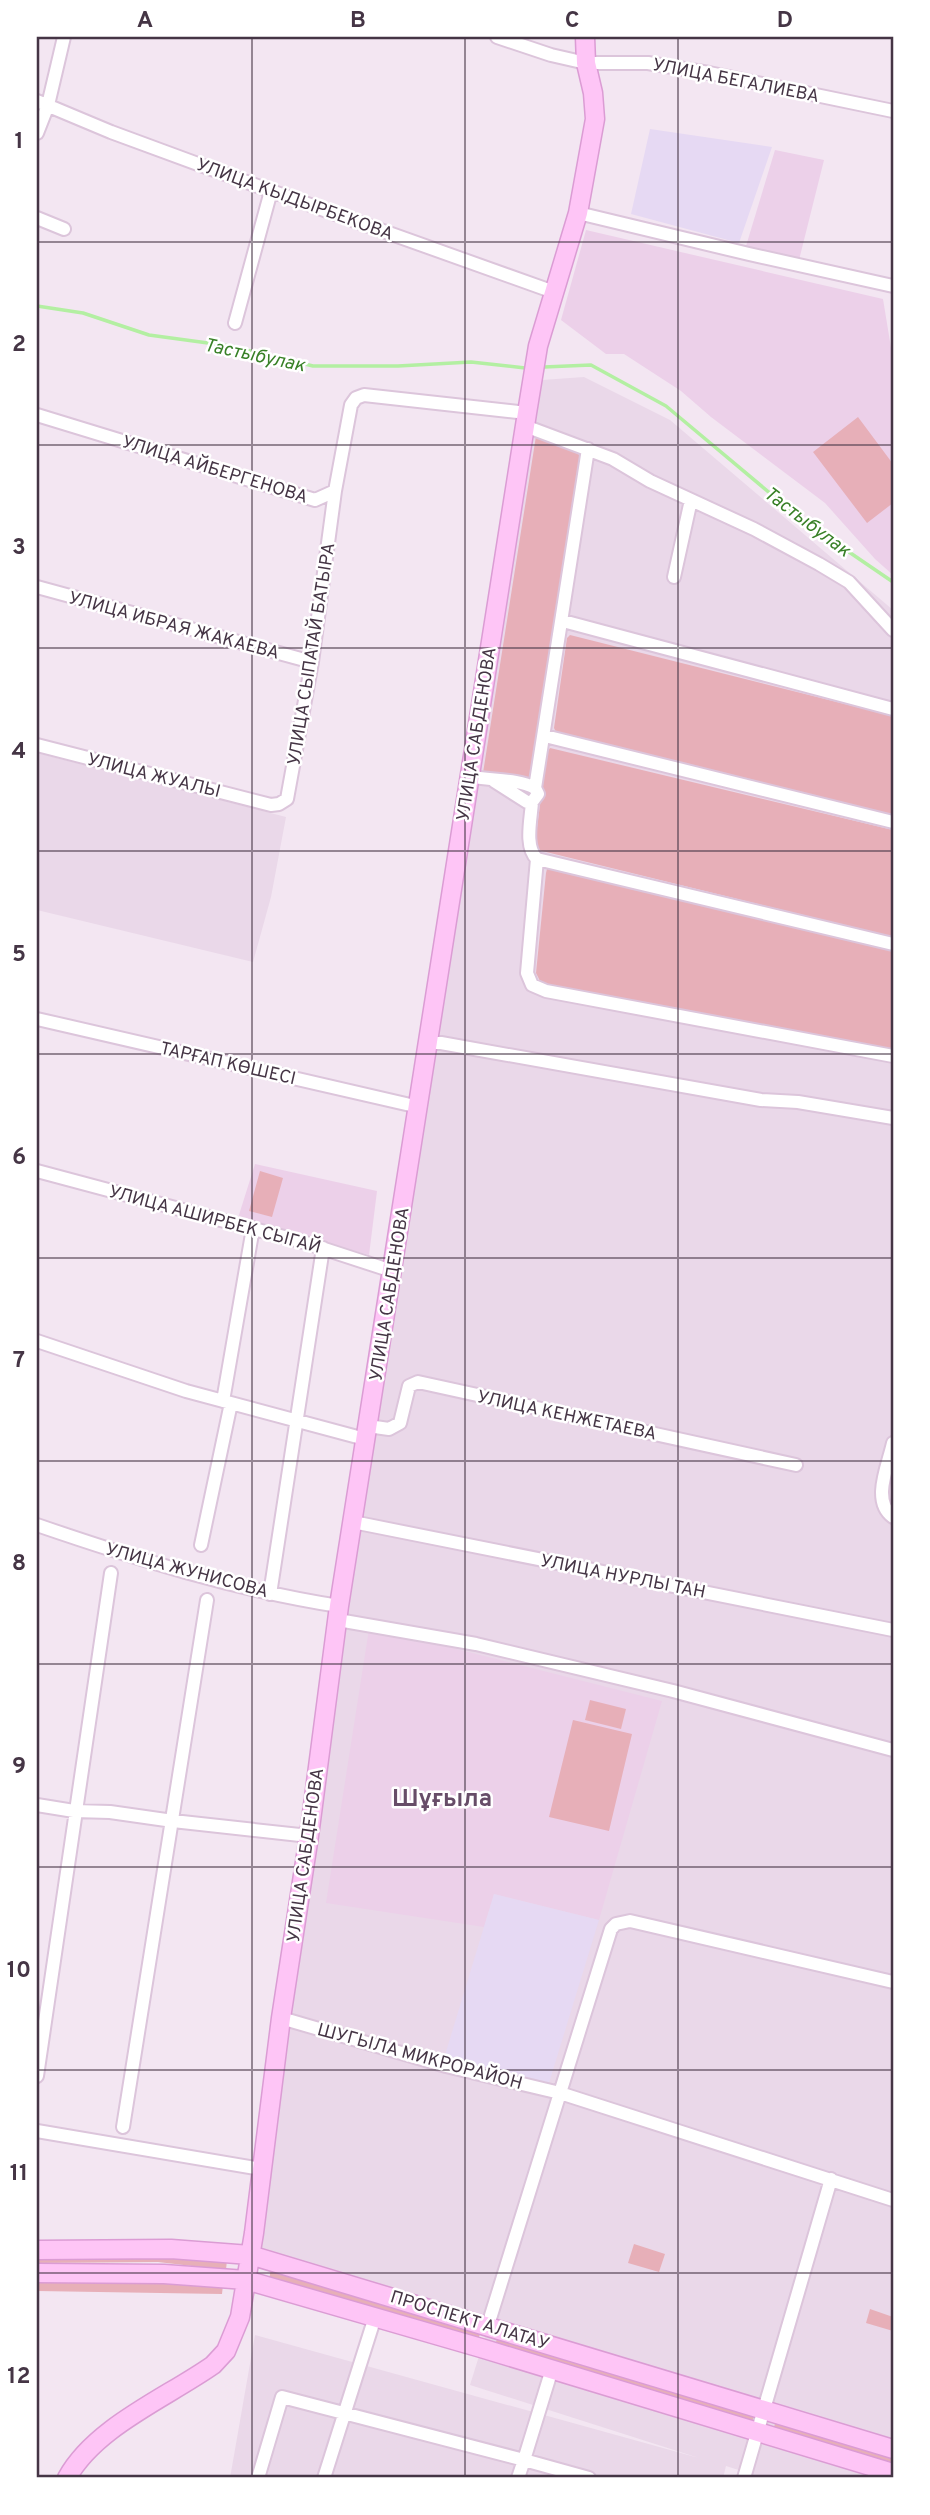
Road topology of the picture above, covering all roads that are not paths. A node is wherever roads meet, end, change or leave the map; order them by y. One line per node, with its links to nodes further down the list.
1 (64, 37): 5 (street)
2 (497, 37): 4 (street, УЛИЦА БЕГАЛИЕВА)
3 (585, 37): 4 (street, УЛИЦА САБДЕНОВА)
4 (586, 63): 6 (street, УЛИЦА БЕГАЛИЕВА); 9 (street, УЛИЦА САБДЕНОВА)
5 (42, 103): 7 (street); 8 (street, УЛИЦА КЫДЫРБЕКОВА)
6 (893, 111)
7 (37, 134)
8 (271, 191): 13 (street, УЛИЦА КЫДЫРБЕКОВА); 14 (street)
9 (578, 213): 12 (street); 13 (street, УЛИЦА САБДЕНОВА)
10 (37, 218): 11 (street)
11 (64, 229)
12 (893, 286)
13 (554, 292): 16 (street, УЛИЦА САБДЕНОВА)
14 (235, 323)
15 (37, 415): 18 (street, УЛИЦА АЙБЕРГЕНОВА)
16 (526, 420): 17 (street); 18 (street, УЛИЦА АЙБЕРГЕНОВА); 28 (street, УЛИЦА САБДЕНОВА)
17 (588, 449): 19 (street); 22 (street)
18 (335, 491): 24 (street, УЛИЦА СЫПАТАЙ БАТЫРА)
19 (691, 500): 20 (street); 23 (street)
20 (674, 577)
21 (37, 587): 24 (street, УЛИЦА ИБРАЯ ЖАКАЕВА)
22 (563, 621): 25 (street); 26 (street)
23 (893, 630)
24 (312, 662): 32 (street, УЛИЦА СЫПАТАЙ БАТЫРА)
25 (893, 709)
26 (545, 736): 30 (street); 33 (street)
27 (37, 745): 32 (street, УЛИЦА ЖУАЛЫ)
28 (469, 776): 29 (street); 37 (street, УЛИЦА САБДЕНОВА)
29 (495, 781): 30 (street); 31 (street)
30 (535, 788): 31 (street)
31 (532, 802): 34 (street)
32 (271, 805)
33 (893, 822)
34 (537, 859): 35 (street); 38 (street)
35 (893, 944)
36 (37, 1019): 39 (street, ТАРҒАП КӨШЕСІ)
37 (429, 1043): 39 (street, УЛИЦА САБДЕНОВА); 40 (street)
38 (893, 1056)
39 (419, 1107): 44 (street, УЛИЦА САБДЕНОВА)
40 (893, 1118)
41 (37, 1171): 42 (street, УЛИЦА АШИРБЕК СЫГАЙ)
42 (253, 1228): 43 (street, УЛИЦА АШИРБЕК СЫГАЙ); 46 (street)
43 (323, 1248): 44 (street, УЛИЦА АШИРБЕК СЫГАЙ); 47 (street)
44 (393, 1271): 48 (street, УЛИЦА САБДЕНОВА)
45 (37, 1341): 46 (street, УЛИЦА КЕНЖЕТАЕВА)
46 (227, 1402): 47 (street, УЛИЦА КЕНЖЕТАЕВА); 54 (street)
47 (298, 1421): 48 (street, УЛИЦА КЕНЖЕТАЕВА); 56 (street)
48 (366, 1433): 50 (street, УЛИЦА КЕНЖЕТАЕВА); 52 (street, УЛИЦА САБДЕНОВА)
49 (893, 1443): 51 (street)
50 (796, 1465)
51 (893, 1517)
52 (353, 1522): 58 (street, УЛИЦА САБДЕНОВА); 59 (street, УЛИЦА НУРЛЫ ТАН)
53 (37, 1525): 56 (street, УЛИЦА ЖУНИСОВА)
54 (201, 1545)
55 (111, 1573): 62 (street)
56 (270, 1594): 58 (street, УЛИЦА ЖУНИСОВА)
57 (207, 1601): 63 (street)
58 (338, 1613): 60 (street, УЛИЦА ЖУНИСОВА); 64 (street, УЛИЦА САБДЕНОВА)
59 (893, 1630)
60 (893, 1750)
61 (37, 1805): 62 (street)
62 (74, 1811): 63 (street); 67 (street)
63 (173, 1821): 64 (street); 69 (street)
64 (309, 1836): 66 (street, УЛИЦА САБДЕНОВА)
65 (893, 1982): 68 (street)
66 (281, 2018): 68 (street, ШУГЫЛА МИКРОРАЙОН); 71 (street, УЛИЦА САБДЕНОВА)
67 (37, 2076)
68 (560, 2093): 72 (street, ШУГЫЛА МИКРОРАЙОН); 79 (street)
69 (123, 2127)
70 (37, 2131): 71 (street)
71 (261, 2169): 75 (street, УЛИЦА САБДЕНОВА)
72 (831, 2179): 73 (street, ШУГЫЛА МИКРОРАЙОН); 82 (street)
73 (893, 2200)
74 (37, 2250): 75 (street, ПРОСПЕКТ АЛАТАУ)
75 (250, 2255): 77 (street, УЛИЦА САБДЕНОВА); 79 (street, ПРОСПЕКТ АЛАТАУ)
76 (37, 2273): 77 (street, ПРОСПЕКТ АЛАТАУ)
77 (246, 2280): 78 (street, ПРОСПЕКТ АЛАТАУ); 88 (street, УЛИЦА САБДЕНОВА)
78 (375, 2317): 80 (street, ПРОСПЕКТ АЛАТАУ); 83 (street)
79 (488, 2325): 80 (street); 82 (street, ПРОСПЕКТ АЛАТАУ)
80 (481, 2348): 81 (street, ПРОСПЕКТ АЛАТАУ)
81 (552, 2370): 84 (street, ПРОСПЕКТ АЛАТАУ); 86 (street)
82 (764, 2410): 84 (street); 85 (street, ПРОСПЕКТ АЛАТАУ)
83 (345, 2412): 86 (street); 89 (street); 90 (street)
84 (758, 2432): 87 (street, ПРОСПЕКТ АЛАТАУ); 93 (street)
85 (893, 2449)
86 (524, 2460): 91 (street); 92 (street)
87 (893, 2473)
88 (67, 2478)
89 (257, 2478)
90 (324, 2478)
91 (518, 2478)
92 (589, 2478)
93 (744, 2478)

